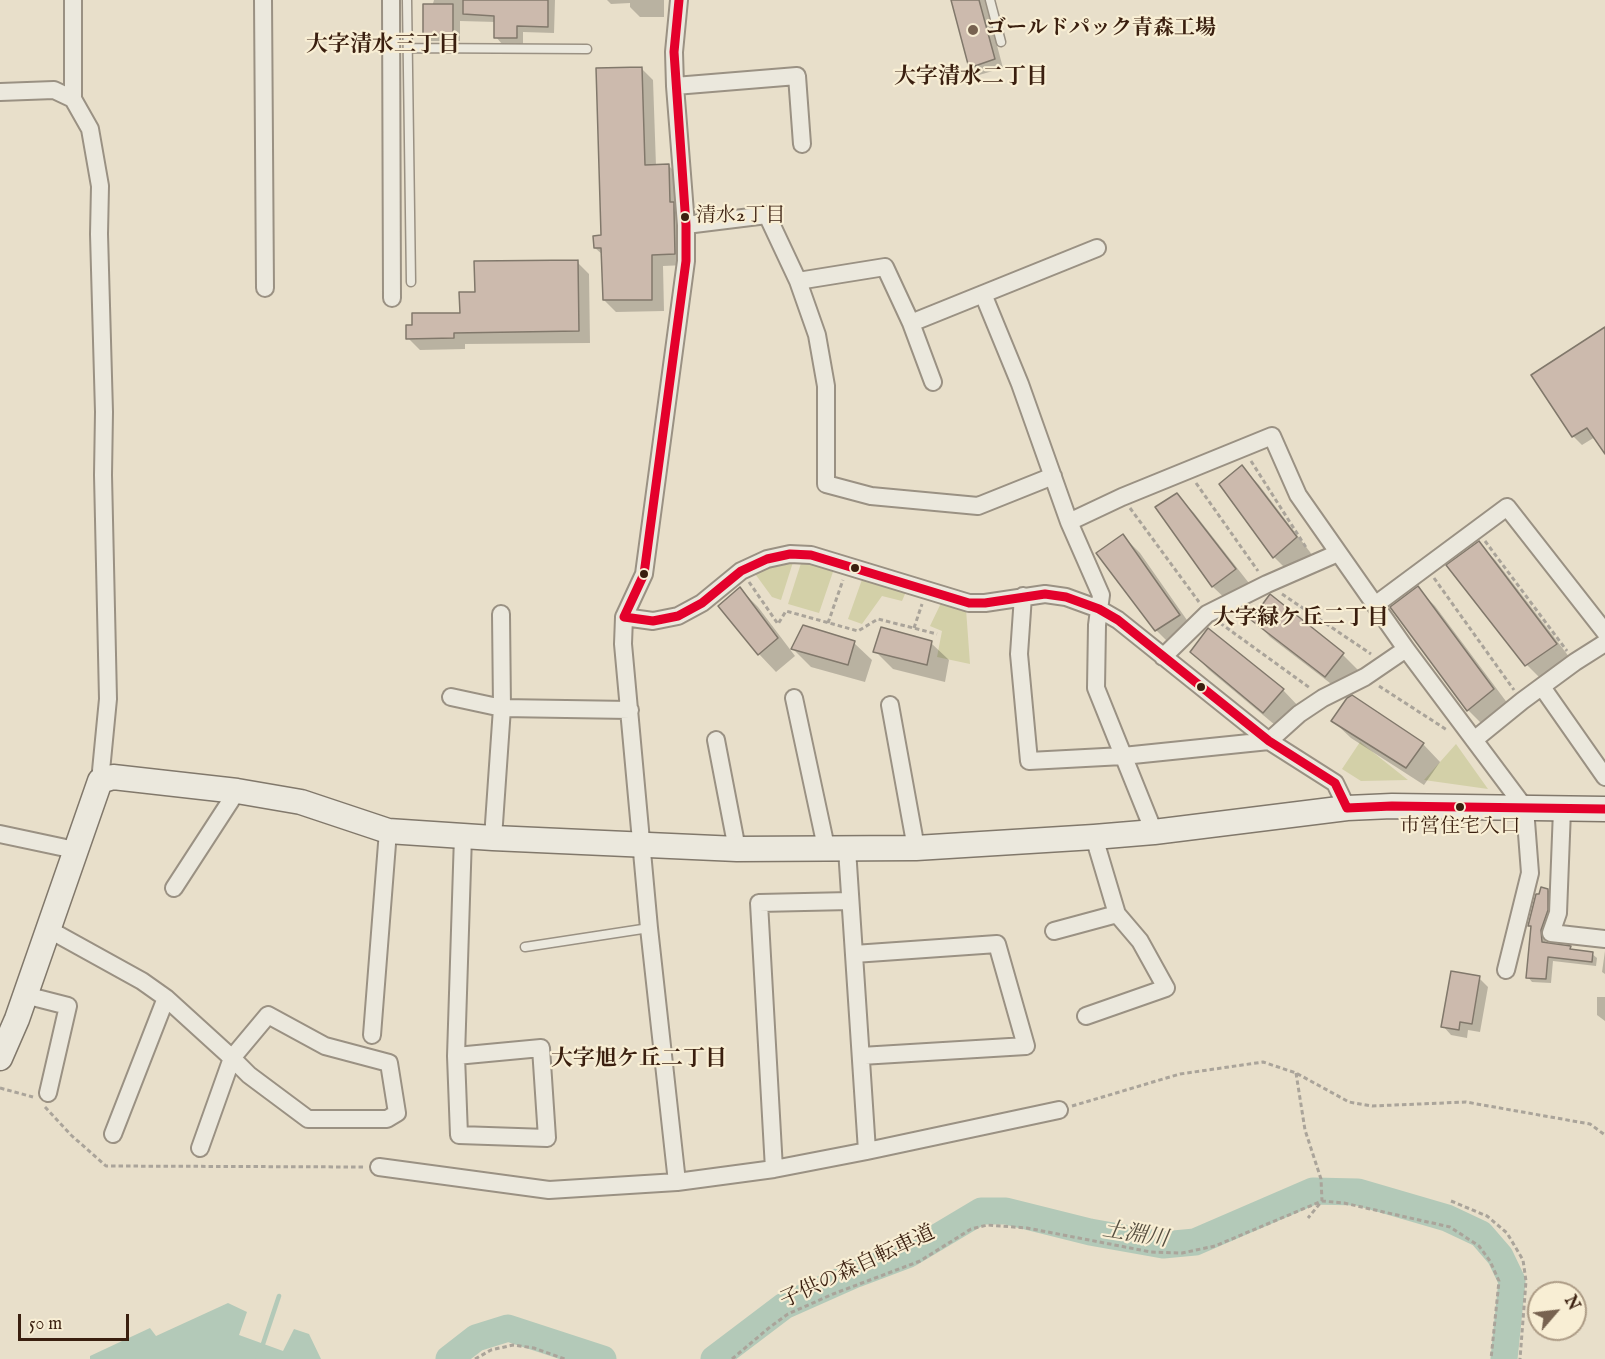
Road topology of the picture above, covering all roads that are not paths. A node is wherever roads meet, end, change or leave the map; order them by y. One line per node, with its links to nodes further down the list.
1 (73, 0): 12 (street)
2 (263, 0): 18 (street)
3 (391, 0): 20 (street)
4 (407, 0): 8 (lane)
5 (679, 0): 10 (street)
6 (990, 0): 7 (lane)
7 (1001, 42)
8 (408, 48): 9 (lane); 17 (lane)
9 (587, 49)
10 (675, 86): 13 (street); 14 (street)
11 (0, 92): 12 (street)
12 (73, 99): 46 (street)
13 (802, 144)
14 (686, 225): 16 (street); 30 (street)
15 (1097, 248): 19 (street)
16 (798, 281): 21 (street); 23 (street)
17 (411, 282)
18 (266, 288)
19 (983, 294): 21 (street); 23 (street)
20 (393, 298)
21 (911, 323): 22 (street)
22 (933, 382)
23 (1053, 476): 24 (street)
24 (1069, 522): 25 (street); 28 (street)
25 (1338, 553): 27 (street); 34 (street)
26 (1023, 597): 28 (street); 30 (street); 44 (street)
27 (1375, 605): 31 (street); 33 (street)
28 (1099, 609): 34 (street); 44 (street)
29 (501, 614): 39 (street)
30 (624, 617): 40 (street)
31 (1605, 632)
32 (1605, 643): 35 (street)
33 (1406, 649): 42 (street); 43 (street)
34 (1163, 657): 43 (street)
35 (1542, 687): 42 (street); 45 (street)
36 (451, 697): 39 (street)
37 (794, 698): 59 (street)
38 (890, 705): 60 (street)
39 (502, 708): 40 (street); 57 (street)
40 (630, 710): 58 (street)
41 (716, 740): 61 (street)
42 (1474, 740): 49 (street)
43 (1269, 741): 44 (street); 48 (street)
44 (1123, 756): 53 (street)
45 (1605, 777)
46 (100, 781): 47 (street); 62 (street)
47 (237, 791): 52 (street); 63 (street)
48 (1347, 808): 49 (street); 53 (street)
49 (1525, 808): 51 (street); 72 (street)
50 (1605, 809): 51 (street)
51 (1562, 810): 69 (street)
52 (388, 831): 55 (street); 77 (street)
53 (1154, 832): 56 (street)
54 (0, 834): 62 (street)
55 (463, 836): 57 (street); 78 (street)
56 (1094, 837): 60 (street); 65 (street)
57 (493, 838): 58 (street)
58 (642, 844): 61 (street); 66 (street)
59 (836, 848): 60 (street); 61 (street); 64 (street)
60 (916, 848)
61 (737, 849)
62 (75, 850): 67 (street)
63 (174, 888)
64 (850, 901): 71 (street); 88 (street)
65 (1117, 915): 68 (street); 75 (street)
66 (649, 928): 70 (lane); 89 (street)
67 (48, 929): 73 (street); 74 (street)
68 (1054, 931)
69 (1605, 939)
70 (525, 947)
71 (854, 954): 79 (street); 79 (street)
72 (1506, 970)
73 (25, 995): 76 (street); 82 (street)
74 (166, 998): 81 (street); 84 (street)
75 (1086, 1016)
76 (9, 1017): 80 (street)
77 (372, 1035)
78 (456, 1056): 78 (street)
79 (861, 1056): 86 (street)
80 (0, 1058)
81 (232, 1058): 81 (street); 85 (street)
82 (43, 1099)
83 (1059, 1110): 86 (street)
84 (113, 1134)
85 (200, 1148)
86 (867, 1151): 88 (street)
87 (379, 1167): 89 (street)
88 (774, 1169): 89 (street)
89 (677, 1182)

